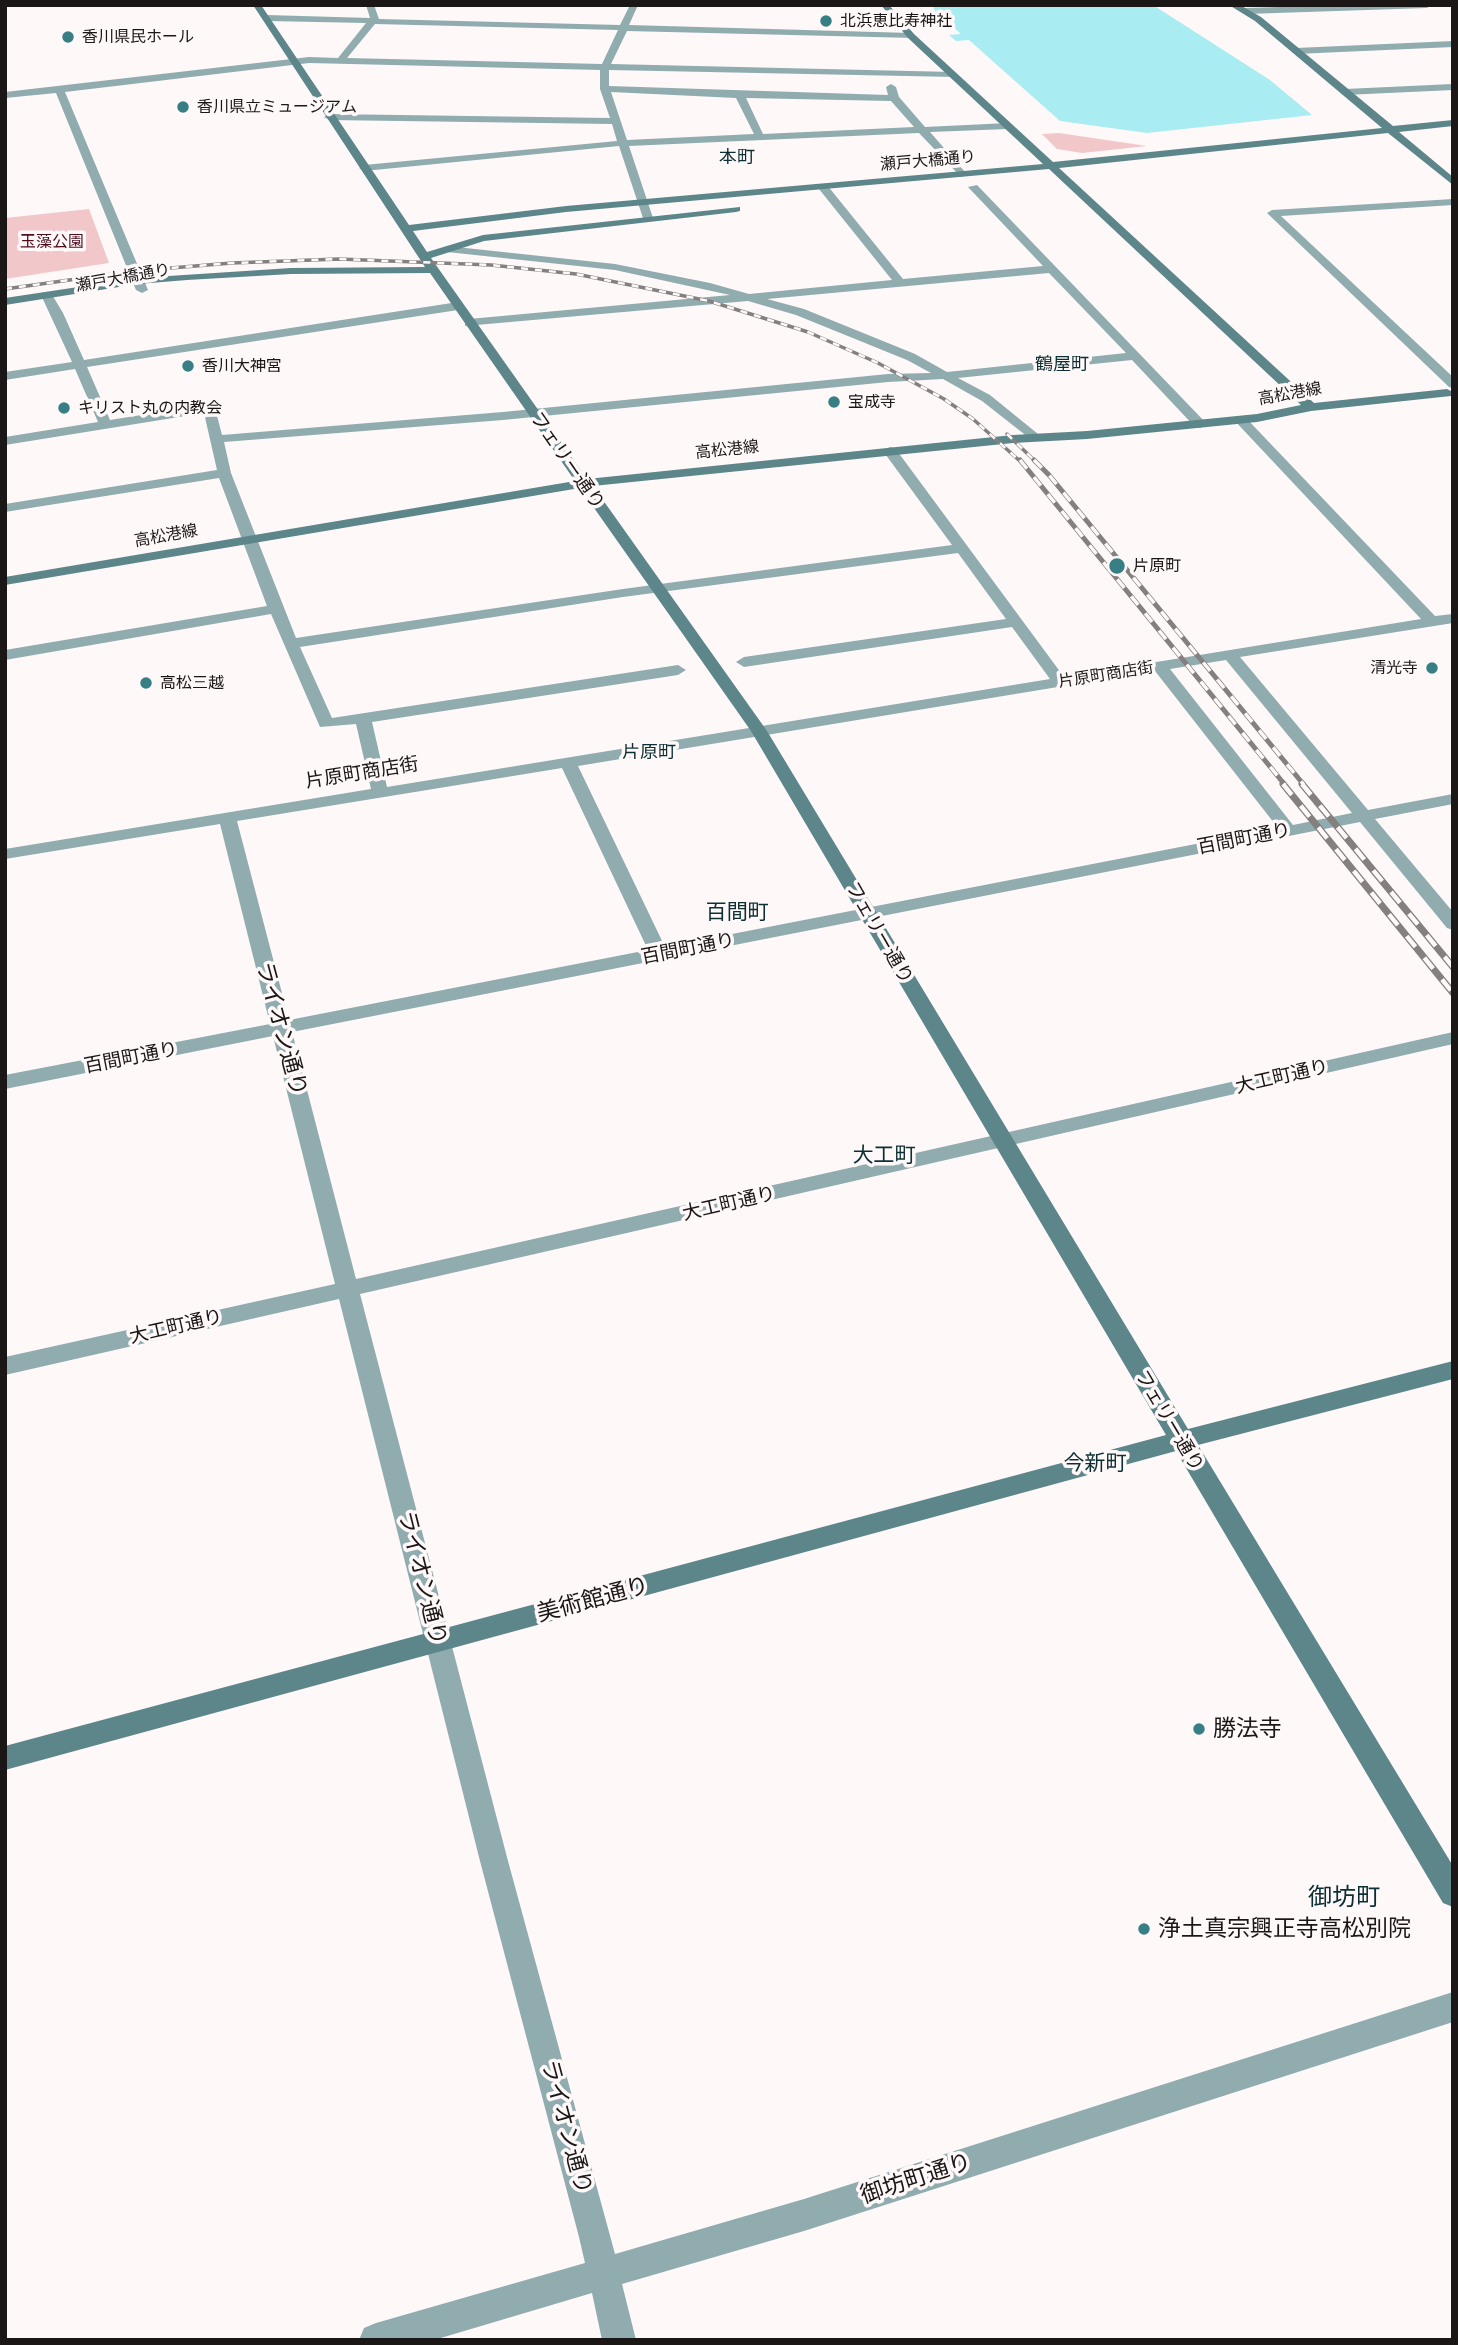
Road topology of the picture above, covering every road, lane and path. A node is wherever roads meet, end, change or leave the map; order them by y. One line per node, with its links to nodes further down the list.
1 (257, 5): 8 (street, フェリー通り)
2 (370, 5): 9 (street)
3 (634, 5): 10 (street)
4 (885, 5): 11 (street)
5 (1233, 5): 7 (street)
6 (1427, 5): 7 (street)
7 (1246, 11): 13 (street)
8 (267, 18): 9 (street); 15 (street, フェリー通り)
9 (373, 20): 10 (street); 14 (street)
10 (624, 29): 11 (street); 16 (street)
11 (911, 36): 18 (street)
12 (1453, 44): 13 (street)
13 (1296, 51): 22 (street)
14 (341, 60): 15 (street); 16 (street)
15 (295, 61): 21 (street); 26 (street, フェリー通り)
16 (607, 68): 17 (street); 20 (street)
17 (888, 75): 18 (street); 25 (street)
18 (953, 75): 29 (street)
19 (1453, 87): 22 (street)
20 (605, 89): 24 (street); 27 (street)
21 (59, 90): 23 (street); 57 (street)
22 (1345, 92): 31 (street)
23 (5, 95)
24 (740, 96): 25 (street); 32 (street)
25 (894, 98): 30 (street)
26 (329, 117): 27 (street); 38 (street, フェリー通り)
27 (615, 121): 36 (street)
28 (1453, 123): 31 (street, 瀬戸大橋通り)
29 (1008, 126): 30 (street); 37 (street)
30 (922, 130): 32 (street); 39 (street)
31 (1390, 130): 34 (street); 37 (street, 瀬戸大橋通り)
32 (760, 137): 36 (street)
33 (1425, 139): 34 (street)
34 (1404, 141): 35 (street); 42 (street)
35 (1390, 143)
36 (623, 144): 38 (street); 48 (street)
37 (1051, 165): 39 (street, 瀬戸大橋通り); 41 (street)
38 (364, 168): 51 (street, フェリー通り)
39 (961, 174): 43 (street, 瀬戸大橋通り)
40 (1078, 176): 41 (street)
41 (1058, 178): 69 (street)
42 (1453, 182)
43 (823, 187): 46 (street); 48 (street, 瀬戸大橋通り)
44 (959, 188): 54 (street, 瀬戸大橋通り)
45 (847, 197): 46 (street)
46 (828, 199): 56 (street)
47 (1453, 202): 68 (street)
48 (642, 203): 50 (street); 51 (street, 瀬戸大橋通り)
49 (751, 207): 50 (street)
50 (648, 218): 52 (street)
51 (406, 229): 53 (street, フェリー通り)
52 (447, 249): 53 (street); 58 (street)
53 (424, 257): 55 (street, フェリー通り)
54 (1052, 269): 56 (street); 64 (street)
55 (433, 270): 57 (street, 瀬戸大橋通り); 61 (street, フェリー通り)
56 (900, 283): 58 (street)
57 (140, 286): 59 (street, 瀬戸大橋通り)
58 (751, 297): 63 (street); 66 (street)
59 (50, 300): 60 (street, 瀬戸大橋通り); 62 (street, 瀬戸大橋通り); 65 (street)
60 (5, 302)
61 (458, 306): 63 (street, フェリー通り); 65 (street)
62 (5, 313)
63 (469, 323): 70 (street, フェリー通り)
64 (1136, 356): 66 (street); 73 (street)
65 (77, 365): 67 (street); 72 (street)
66 (946, 375): 70 (street); 74 (street)
67 (5, 376)
68 (1451, 390): 69 (street, 高松港線)
69 (1311, 407): 71 (street, 高松港線)
70 (533, 413): 75 (street); 79 (street, フェリー通り)
71 (1240, 420): 73 (street, 高松港線); 87 (street)
72 (105, 424): 75 (street); 76 (street)
73 (1200, 424): 74 (street, 高松港線)
74 (1033, 437): 77 (street, 高松港線)
75 (216, 439): 78 (street)
76 (5, 441)
77 (890, 451): 79 (street, 高松港線); 82 (street)
78 (224, 473): 80 (street); 81 (street)
79 (584, 483): 81 (street, 高松港線); 84 (street, フェリー通り)
80 (5, 508)
81 (249, 539): 83 (street, 高松港線); 85 (street)
82 (961, 548): 84 (street); 88 (street)
83 (5, 581)
84 (659, 588): 89 (street); 97 (street, フェリー通り)
85 (275, 609): 89 (street); 90 (street)
86 (1453, 618): 87 (street, 片原町商店街)
87 (1431, 621): 91 (street, 片原町商店街)
88 (1014, 622): 92 (street); 95 (street)
89 (290, 644): 96 (street)
90 (5, 655)
91 (1230, 655): 93 (street, 片原町商店街); 102 (street)
92 (744, 662)
93 (1160, 667): 95 (street, 片原町商店街); 103 (street)
94 (678, 670): 96 (street)
95 (1060, 682): 97 (street, 片原町商店街)
96 (363, 718): 99 (street)
97 (759, 731): 98 (street, 片原町商店街); 105 (street, フェリー通り)
98 (567, 761): 99 (street, 片原町商店街); 107 (street)
99 (380, 792): 101 (street, 片原町商店街)
100 (1453, 799): 102 (street, 百間町通り)
101 (227, 817): 104 (street, 片原町商店街); 108 (street, ライオン通り)
102 (1362, 817): 103 (street, 百間町通り); 106 (street)
103 (1289, 831): 105 (street, 百間町通り)
104 (5, 854)
105 (868, 914): 107 (street, 百間町通り); 111 (street, フェリー通り)
106 (1453, 924)
107 (660, 954): 108 (street, 百間町通り)
108 (281, 1029): 110 (street, 百間町通り); 112 (street, ライオン通り)
109 (1453, 1038): 111 (street, 大工町通り)
110 (5, 1082)
111 (1003, 1142): 112 (street, 大工町通り); 115 (street, フェリー通り)
112 (347, 1288): 113 (street, 大工町通り); 116 (street, ライオン通り)
113 (5, 1366)
114 (1453, 1370): 115 (street, 美術館通り)
115 (1181, 1441): 116 (street, 美術館通り); 118 (street, フェリー通り)
116 (438, 1642): 117 (street, 美術館通り); 120 (street, ライオン通り)
117 (5, 1758)
118 (1453, 1893)
119 (1453, 2007): 120 (street, 御坊町通り)
120 (603, 2273): 121 (street, 御坊町通り); 122 (street, ライオン通り)
121 (376, 2340)
122 (619, 2340)

